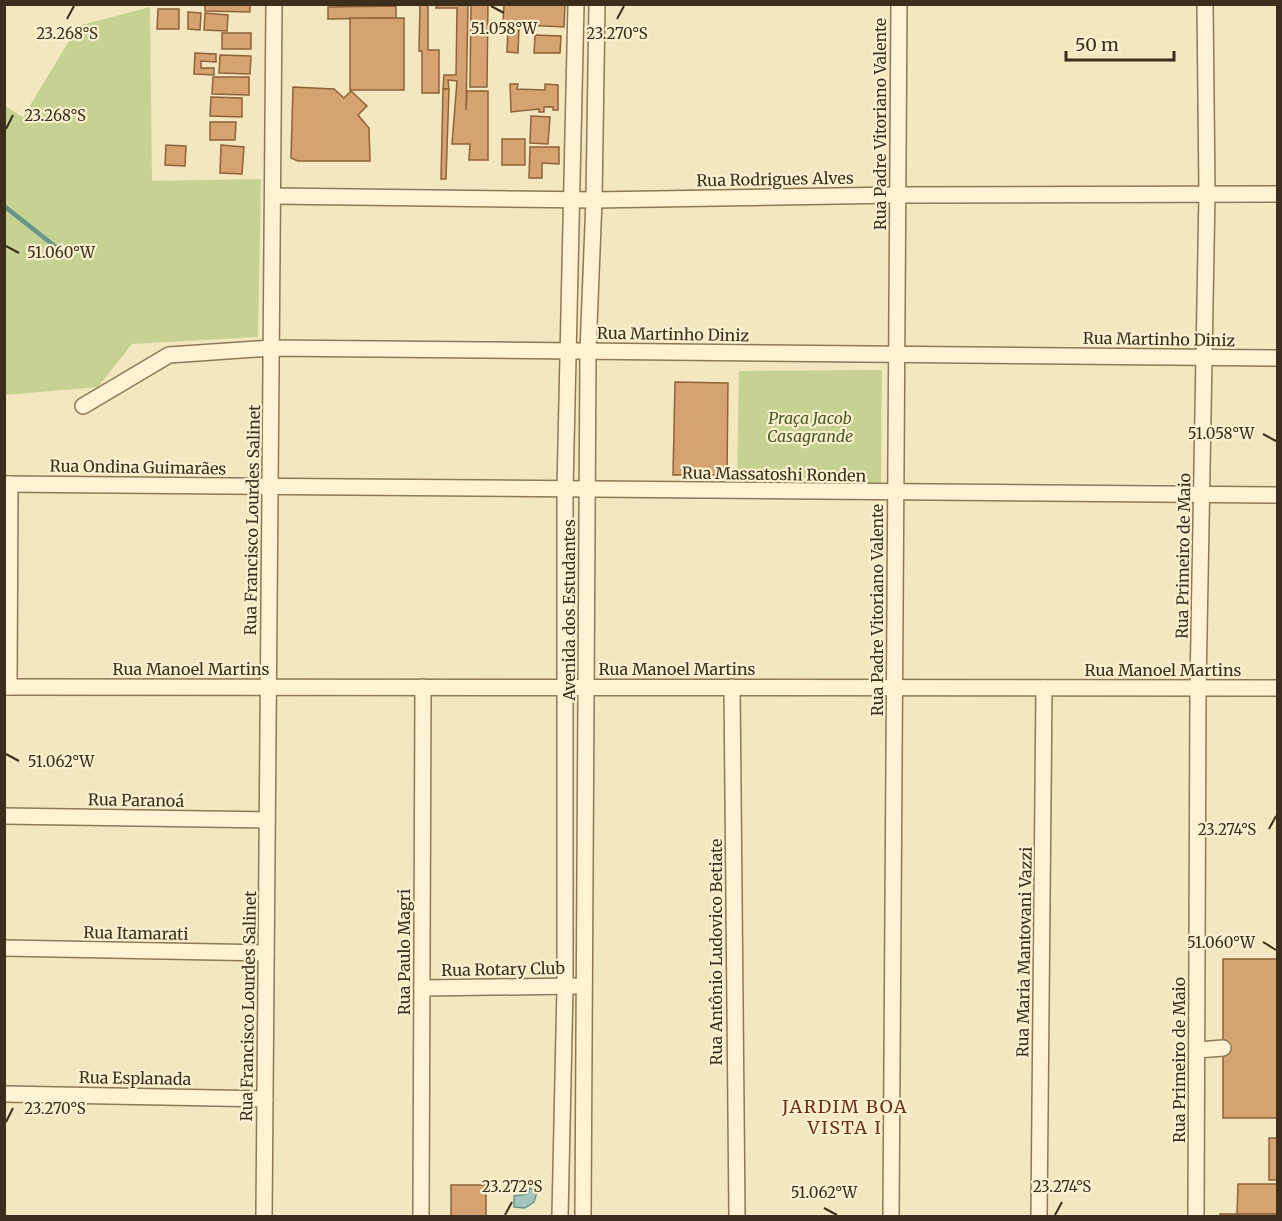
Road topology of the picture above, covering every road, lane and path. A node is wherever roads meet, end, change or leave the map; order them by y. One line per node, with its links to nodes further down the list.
1 (274, 4): 11 (street, Rua Francisco Lourdes Salinet)
2 (576, 4): 7 (street, Avenida dos Estudantes)
3 (597, 4): 6 (street, Avenida dos Estudantes)
4 (898, 4): 10 (street, Rua Padre Vitoriano Valente)
5 (1205, 4): 8 (street, Rua Primeiro de Maio)
6 (596, 83): 7 (street); 13 (street, Avenida dos Estudantes)
7 (574, 84): 12 (street, Avenida dos Estudantes)
8 (1207, 193): 9 (street, Rua Rodrigues Alves); 10 (street, Rua Rodrigues Alves); 18 (street, Rua Primeiro de Maio)
9 (1278, 194)
10 (897, 195): 13 (street, Rua Rodrigues Alves); 17 (street, Rua Padre Vitoriano Valente)
11 (273, 196): 12 (street, Rua Rodrigues Alves); 14 (street, Rua Francisco Lourdes Salinet)
12 (571, 199): 13 (street, Rua Rodrigues Alves); 15 (street, Avenida dos Estudantes)
13 (594, 200): 16 (street, Avenida dos Estudantes)
14 (271, 348): 15 (street, Rua Martinho Diniz); 20 (street, Rua Martinho Diniz); 22 (street, Rua Francisco Lourdes Salinet)
15 (568, 351): 16 (street, Rua Martinho Diniz); 23 (street, Avenida dos Estudantes)
16 (588, 351): 17 (street, Rua Martinho Diniz); 24 (street, Avenida dos Estudantes)
17 (896, 354): 18 (street, Rua Martinho Diniz); 25 (street, Rua Padre Vitoriano Valente)
18 (1203, 357): 19 (street, Rua Martinho Diniz); 26 (street, Rua Primeiro de Maio)
19 (1278, 358)
20 (83, 406)
21 (7, 484): 22 (street, Rua Ondina Guimarães); 28 (street)
22 (270, 486): 23 (street, Rua Massatoshi Ronden); 29 (street, Rua Francisco Lourdes Salinet)
23 (565, 489): 24 (street, Rua Massatoshi Ronden); 31 (street, Avenida dos Estudantes)
24 (587, 489): 25 (street, Rua Massatoshi Ronden); 32 (street, Avenida dos Estudantes)
25 (895, 494): 26 (street, Rua Massatoshi Ronden); 34 (street, Rua Padre Vitoriano Valente)
26 (1203, 495): 27 (street, Rua Massatoshi Ronden); 36 (street, Rua Primeiro de Maio)
27 (1278, 495)
28 (7, 687): 29 (street, Rua Manoel Martins)
29 (268, 687): 30 (street, Rua Manoel Martins); 39 (street, Rua Francisco Lourdes Salinet)
30 (423, 687): 31 (street, Rua Manoel Martins); 46 (street, Rua Paulo Magri)
31 (565, 687): 32 (street, Rua Manoel Martins); 40 (street, Avenida dos Estudantes)
32 (586, 687): 33 (street, Rua Manoel Martins); 41 (street, Avenida dos Estudantes)
33 (732, 687): 34 (street, Rua Manoel Martins); 55 (street, Rua Antônio Ludovico Betiate)
34 (895, 687): 35 (street, Rua Manoel Martins); 56 (street, Rua Padre Vitoriano Valente)
35 (1044, 688): 36 (street, Rua Manoel Martins); 57 (street, Rua Maria Mantovani Vazzi)
36 (1198, 688): 37 (street, Rua Manoel Martins); 48 (street, Rua Primeiro de Maio)
37 (1278, 688)
38 (4, 816): 39 (street, Rua Paranoá)
39 (267, 820): 43 (street, Rua Francisco Lourdes Salinet)
40 (565, 833): 41 (street); 45 (street, Avenida dos Estudantes)
41 (586, 833): 44 (street, Avenida dos Estudantes)
42 (4, 948): 43 (street, Rua Itamarati)
43 (266, 953): 50 (street, Rua Francisco Lourdes Salinet)
44 (585, 986): 45 (street, Rua Rotary Club); 54 (street, Avenida dos Estudantes)
45 (565, 987): 46 (street, Rua Rotary Club); 53 (street, Avenida dos Estudantes)
46 (422, 988): 52 (street, Rua Paulo Magri)
47 (1223, 1048): 48 (street)
48 (1198, 1050): 58 (street, Rua Primeiro de Maio)
49 (4, 1094): 50 (street, Rua Esplanada)
50 (265, 1099): 51 (street, Rua Francisco Lourdes Salinet)
51 (264, 1216)
52 (421, 1216)
53 (561, 1216)
54 (583, 1216)
55 (737, 1216)
56 (891, 1216)
57 (1039, 1216)
58 (1196, 1216)

